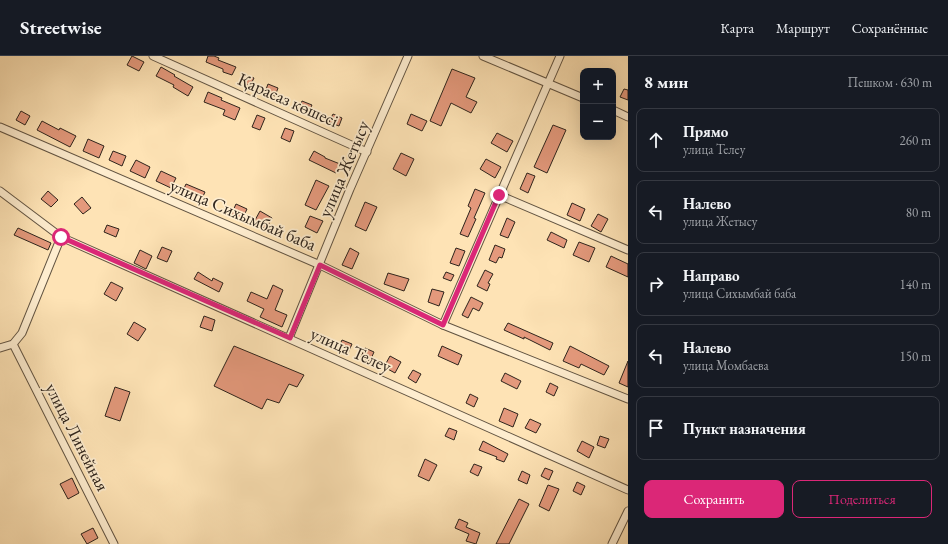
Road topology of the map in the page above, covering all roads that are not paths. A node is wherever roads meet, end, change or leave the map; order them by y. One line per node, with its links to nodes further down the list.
1 (153, 56): 10 (street, Қарасаз көшесі)
2 (408, 56): 10 (street, улица Жетысу)
3 (482, 56): 5 (street)
4 (560, 56): 5 (street)
5 (548, 83): 6 (street); 12 (street)
6 (580, 97)
7 (616, 111): 8 (street)
8 (628, 117)
9 (0, 127): 15 (street, улица Сихымбай баба)
10 (367, 152): 15 (street, улица Жетысу)
11 (0, 191): 13 (street, улица Телеу)
12 (499, 195): 14 (street); 16 (street)
13 (61, 237): 17 (street, улица Телеу); 18 (street)
14 (628, 250)
15 (320, 265): 16 (street, улица Сихымбай баба); 17 (street, улица Жетысу)
16 (443, 325): 20 (street, улица Сихымбай баба)
17 (290, 338): 21 (street, улица Телеу)
18 (13, 344): 19 (street); 23 (street, улица Линейная)
19 (0, 348)
20 (628, 399)
21 (628, 490)
22 (628, 511): 24 (street)
23 (114, 544)
24 (612, 544)

